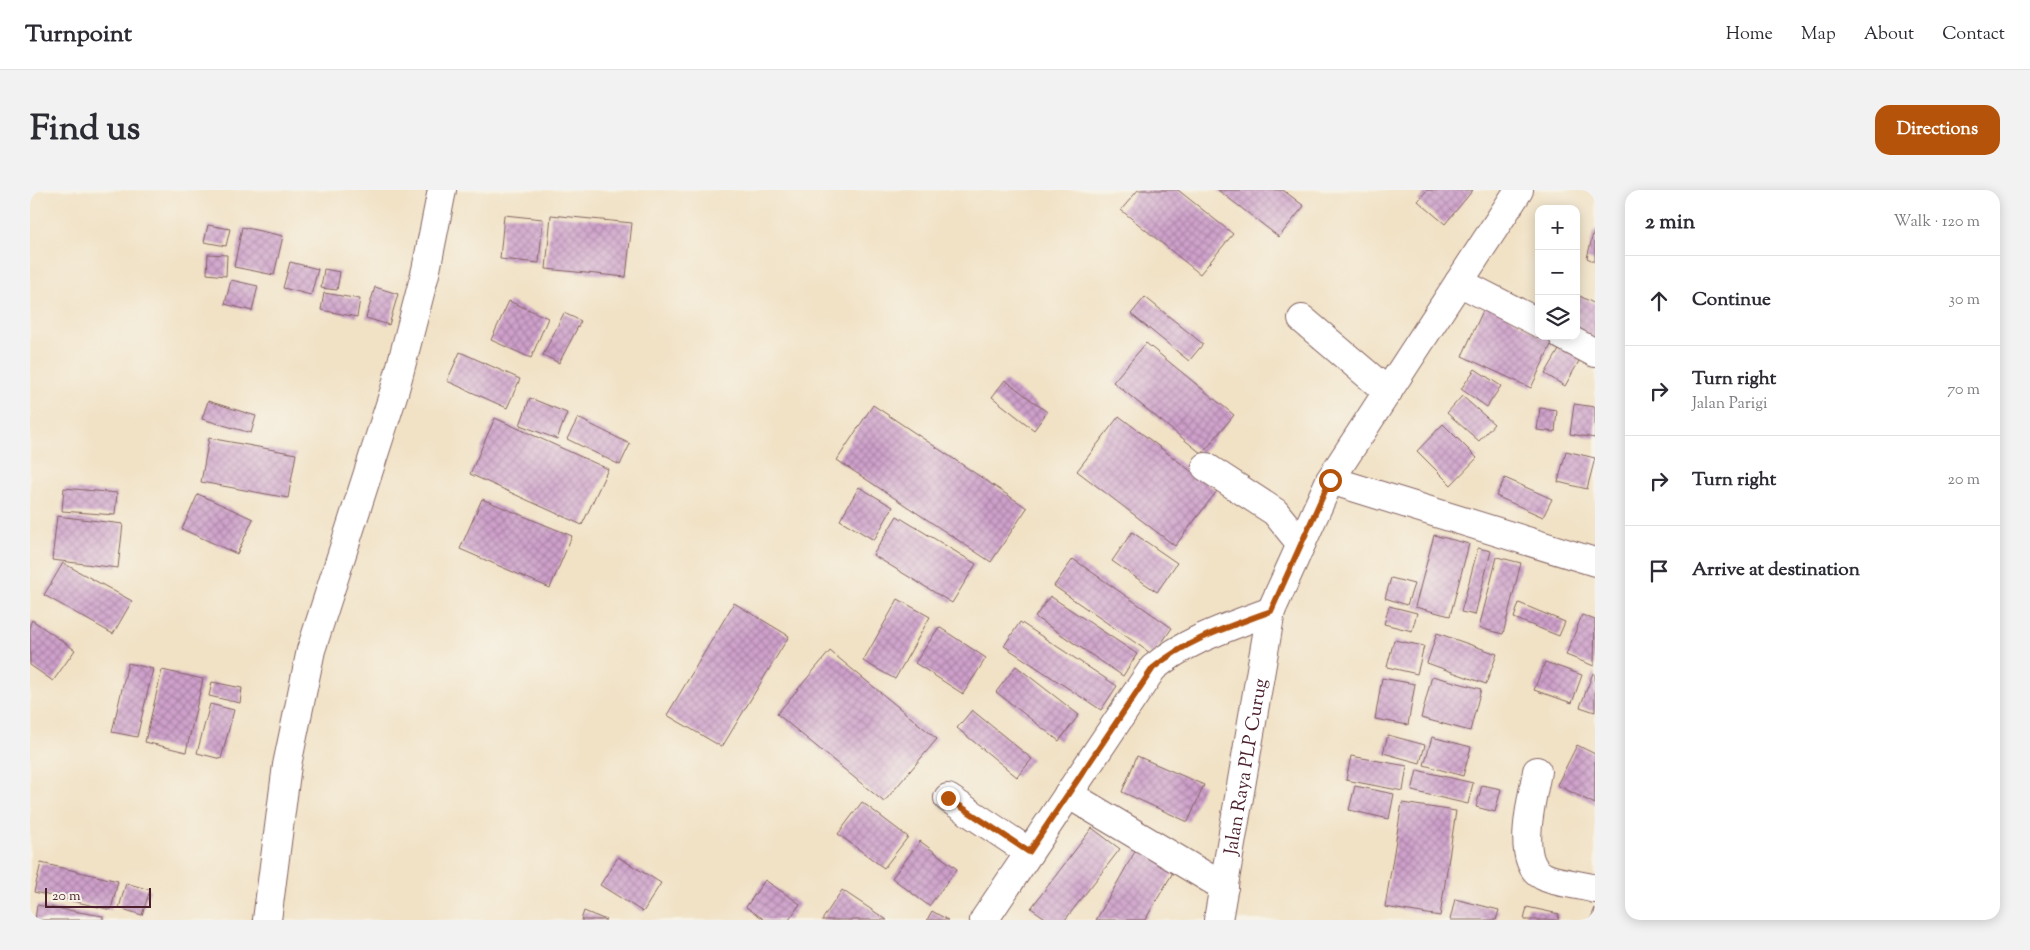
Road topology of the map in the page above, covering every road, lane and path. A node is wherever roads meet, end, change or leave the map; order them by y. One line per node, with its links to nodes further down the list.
1 (442, 190): 20 (street)
2 (1519, 190): 3 (street, Jalan Raya PLP Curug)
3 (1460, 282): 5 (street); 8 (street, Jalan Raya PLP Curug)
4 (1302, 319): 8 (street)
5 (1535, 321)
6 (1571, 340): 7 (street)
7 (1595, 353)
8 (1388, 392): 10 (street, Jalan Raya PLP Curug)
9 (1206, 467): 11 (street)
10 (1330, 480): 11 (street, Jalan Raya PLP Curug); 12 (street)
11 (1300, 544): 13 (street, Jalan Raya PLP Curug)
12 (1595, 562)
13 (1271, 611): 15 (street); 18 (street, Jalan Raya PLP Curug)
14 (1536, 771): 19 (street)
15 (1068, 794): 17 (street); 18 (street)
16 (948, 798): 17 (street)
17 (1029, 852): 21 (street)
18 (1224, 887): 22 (street, Jalan Raya PLP Curug)
19 (1595, 889)
20 (267, 920)
21 (984, 920)
22 (1218, 920)

